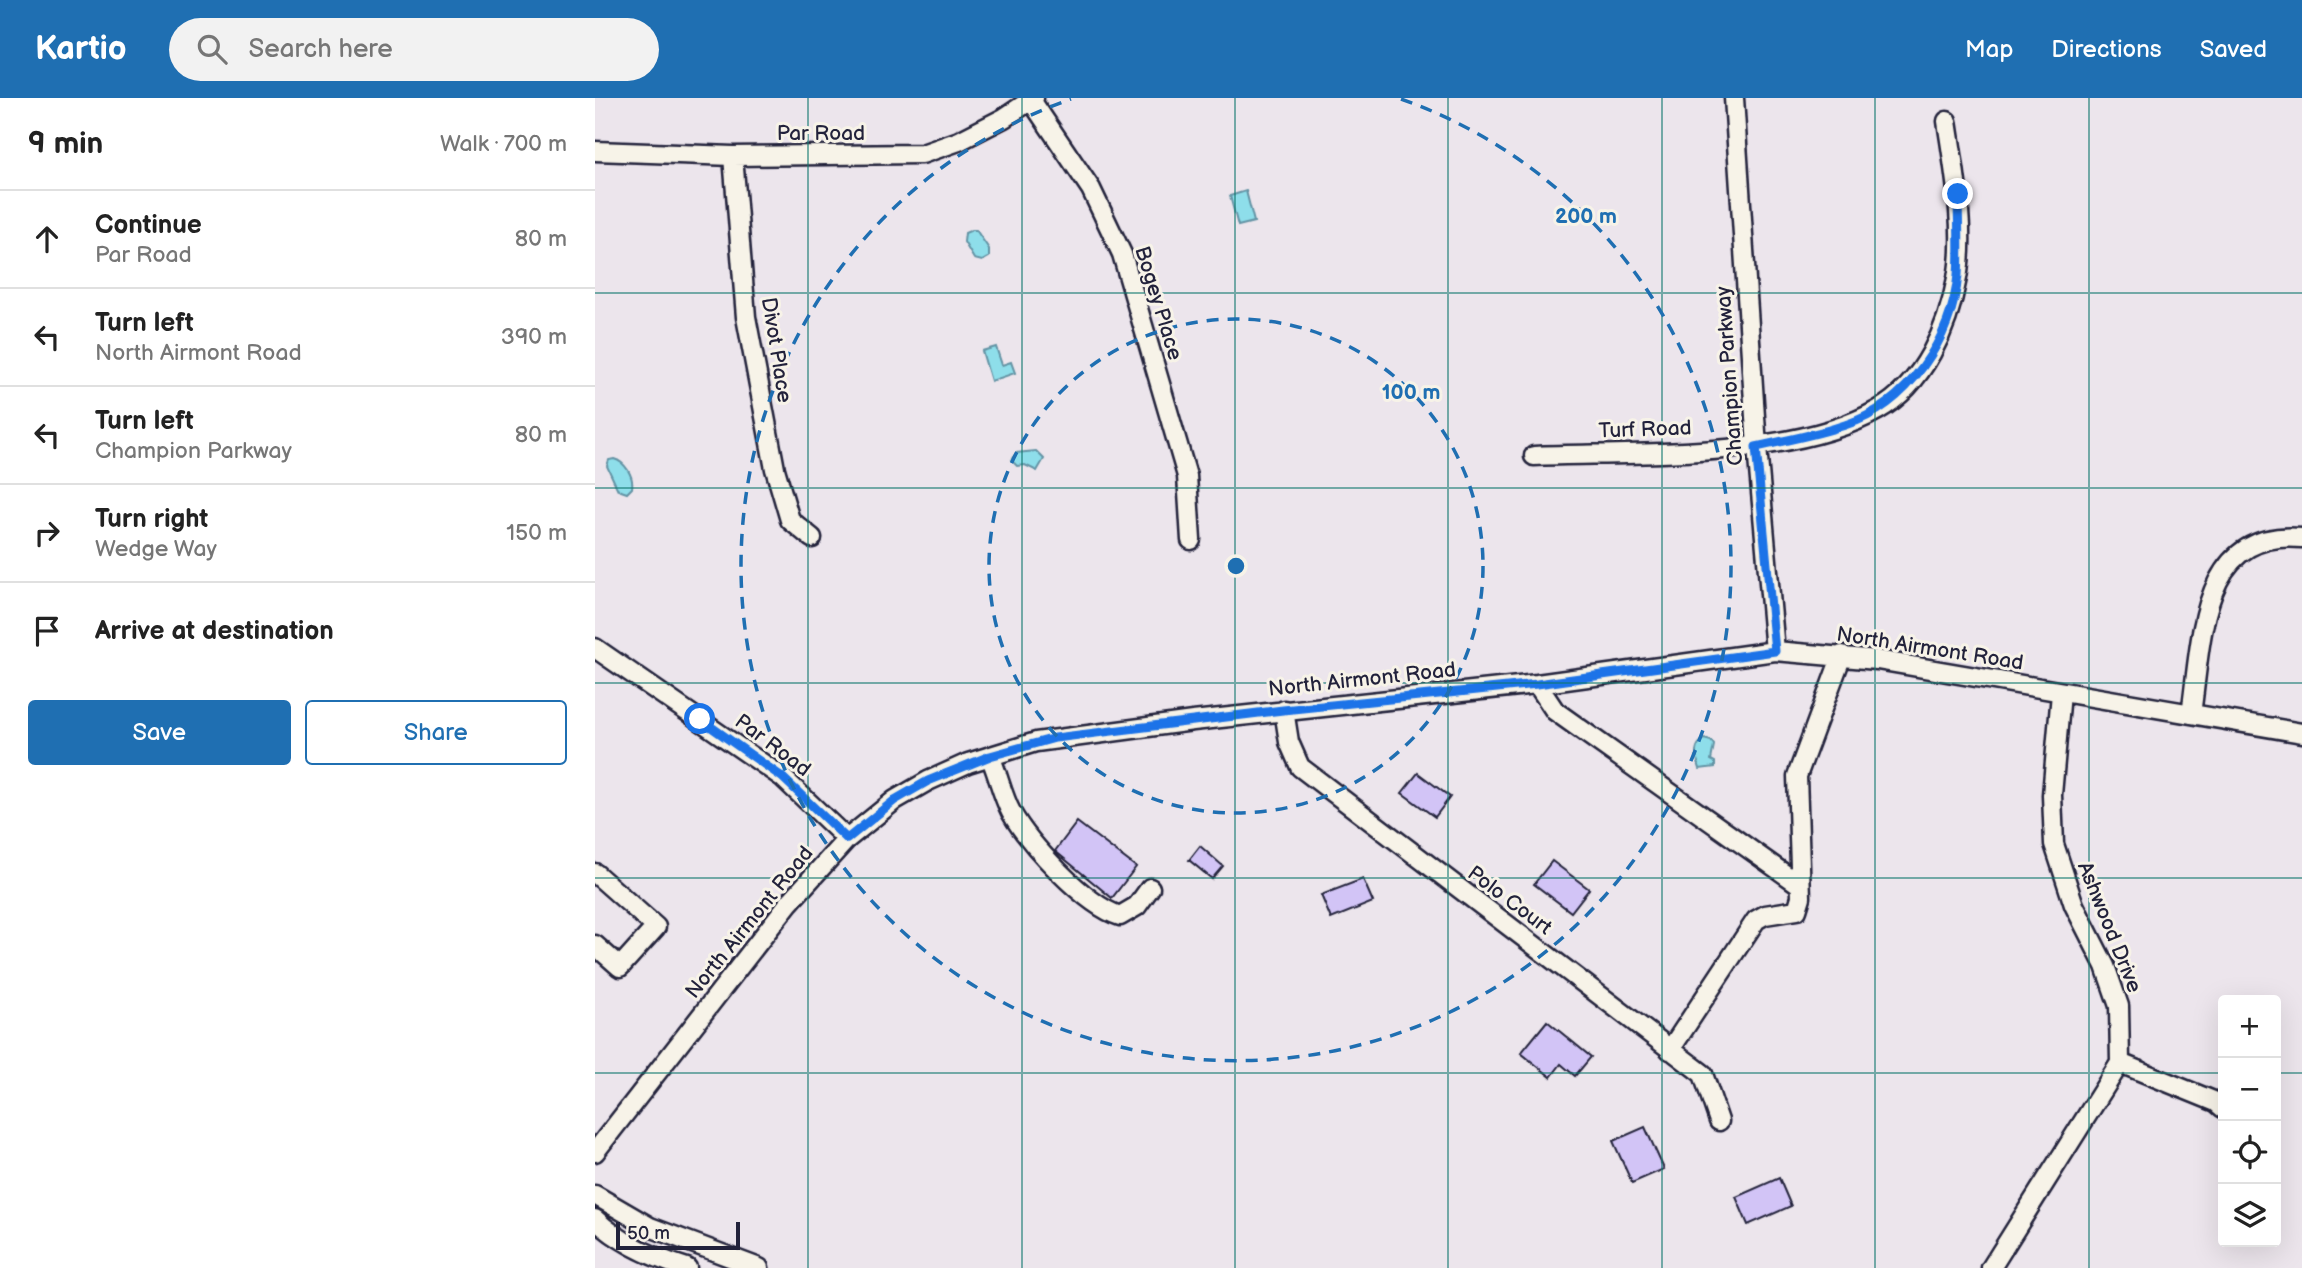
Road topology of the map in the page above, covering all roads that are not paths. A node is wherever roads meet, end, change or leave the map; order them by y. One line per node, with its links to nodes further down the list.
1 (1734, 98): 6 (street, Champion Parkway)
2 (1032, 99): 5 (street, Par Road); 10 (street, Bogey Place)
3 (1947, 121): 6 (street, Turf Road)
4 (595, 151): 5 (street, Par Road)
5 (733, 156): 8 (street, Divot Place)
6 (1756, 447): 7 (street, Turf Road); 12 (street, Champion Parkway)
7 (1534, 456)
8 (812, 538)
9 (2302, 538): 17 (street)
10 (1191, 540)
11 (595, 648): 20 (street, Par Road)
12 (1775, 651): 13 (street, North Airmont Road); 14 (street, North Airmont Road)
13 (1842, 655): 15 (street, North Airmont Road); 22 (street)
14 (1537, 684): 16 (street, North Airmont Road); 22 (street)
15 (2061, 693): 17 (street, North Airmont Road); 26 (street, Ashwood Drive)
16 (1283, 710): 19 (street, North Airmont Road); 25 (street, Polo Court)
17 (2190, 714): 18 (street, North Airmont Road)
18 (2302, 733)
19 (990, 756): 20 (street, North Airmont Road); 23 (street)
20 (847, 839): 29 (street, North Airmont Road)
21 (595, 873): 24 (street)
22 (1800, 885): 25 (street)
23 (1150, 888)
24 (595, 945)
25 (1670, 1050): 28 (street, Polo Court)
26 (2120, 1063): 27 (street); 34 (street)
27 (2218, 1104)
28 (1719, 1121)
29 (595, 1152)
30 (595, 1195): 33 (street)
31 (595, 1219): 32 (street)
32 (687, 1268)
33 (759, 1268)
34 (1991, 1268)

